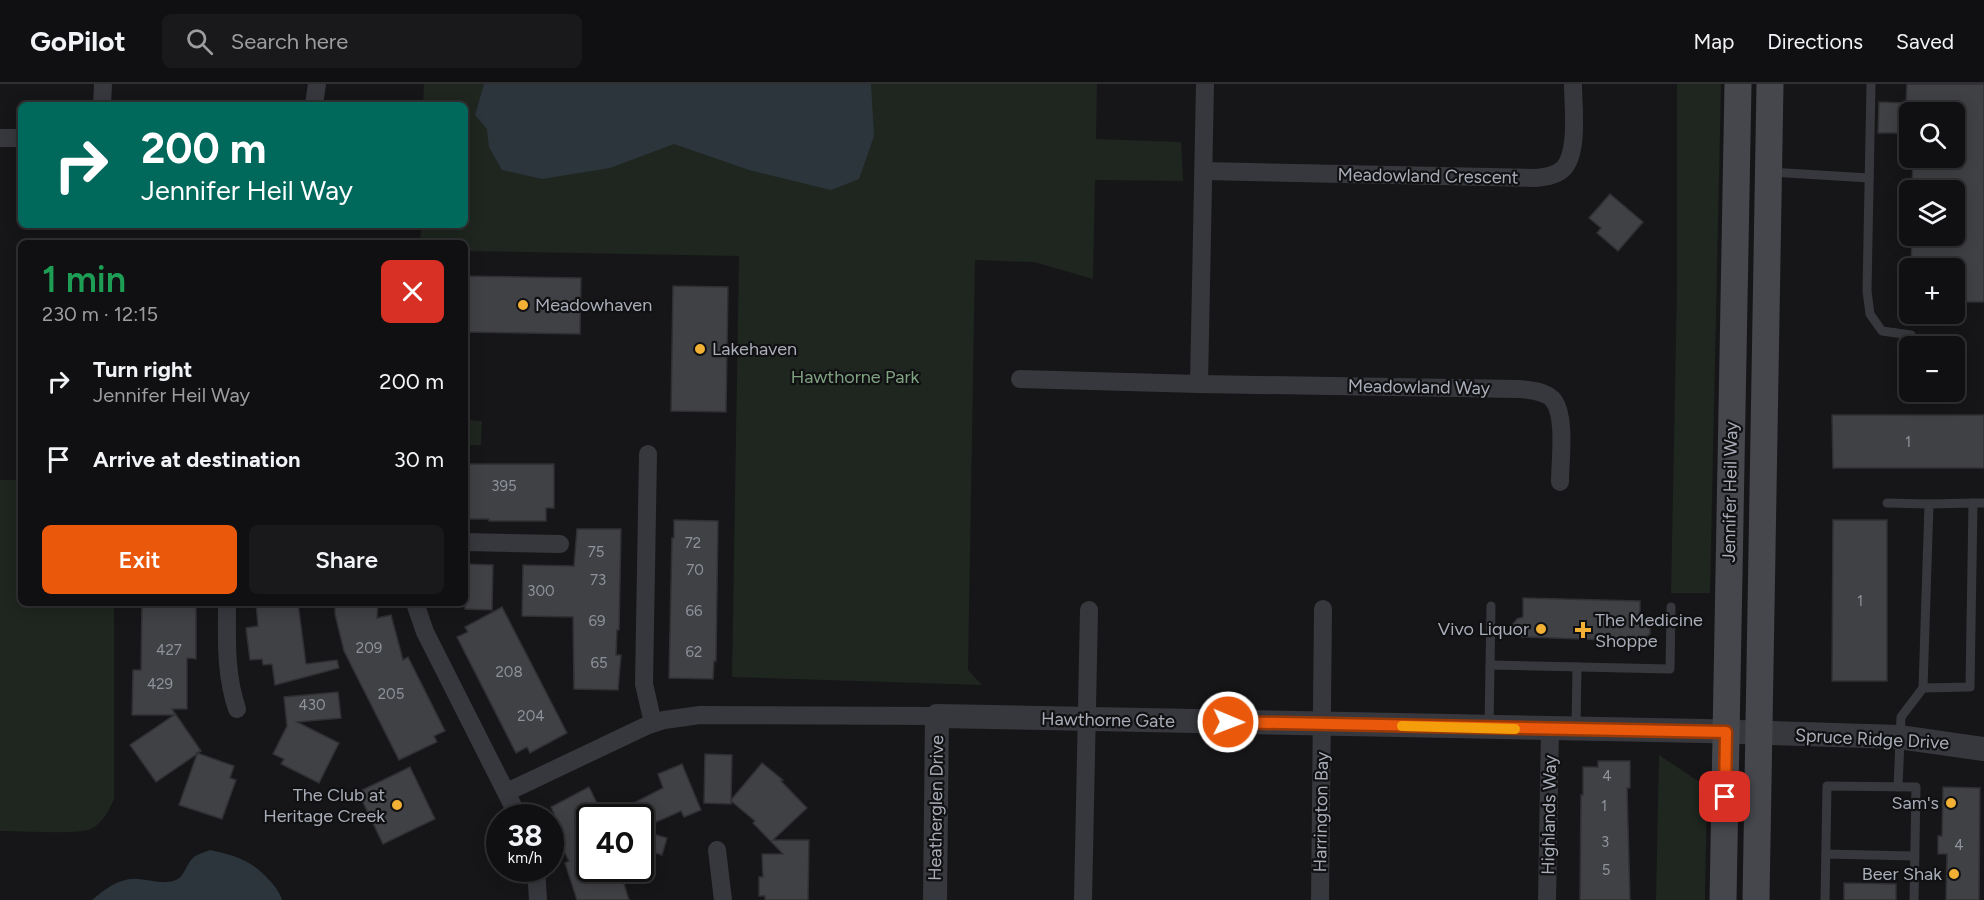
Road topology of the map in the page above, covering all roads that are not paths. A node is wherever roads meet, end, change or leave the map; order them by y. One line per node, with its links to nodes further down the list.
1 (103, 84): 8 (street)
2 (317, 84): 9 (street)
3 (1205, 84): 12 (street)
4 (1573, 84): 12 (street, Meadowland Crescent)
5 (1738, 84): 43 (main road, Jennifer Heil Way)
6 (1770, 84): 13 (main road, Jennifer Heil Way)
7 (1871, 84): 14 (lane)
8 (102, 102)
9 (314, 102)
10 (0, 138): 11 (street)
11 (18, 138)
12 (1204, 171): 17 (street)
13 (1768, 172): 14 (lane); 44 (main road, Jennifer Heil Way)
14 (1869, 178): 15 (lane)
15 (1911, 335)
16 (1020, 379): 17 (street, Meadowland Way)
17 (1199, 384): 19 (street, Meadowland Way)
18 (648, 454): 38 (street)
19 (1560, 482)
20 (1887, 502): 23 (lane)
21 (1973, 503): 22 (lane); 23 (lane); 34 (lane)
22 (1984, 503)
23 (1929, 504): 34 (lane)
24 (468, 542): 25 (street)
25 (560, 544)
26 (227, 606): 35 (street)
27 (416, 606): 48 (street)
28 (1491, 606): 32 (lane)
29 (1671, 608): 33 (lane)
30 (1323, 609): 39 (street, Harrington Bay)
31 (1089, 610): 37 (street)
32 (1490, 665): 33 (lane); 40 (lane)
33 (1577, 667): 42 (lane)
34 (1923, 688): 45 (lane)
35 (237, 709)
36 (936, 716): 37 (street, Hawthorne Gate); 38 (street, Hawthorne Gate); 56 (street, Heatherglen Drive)
37 (1087, 720): 39 (street, Hawthorne Gate); 57 (street)
38 (653, 723): 48 (street, Hawthorne Gate)
39 (1322, 724): 40 (street, Hawthorne Gate); 58 (street, Harrington Bay)
40 (1489, 728): 41 (street, Hawthorne Gate)
41 (1550, 729): 42 (street, Hawthorne Gate); 59 (street, Highlands Way)
42 (1576, 730): 43 (street, Hawthorne Gate)
43 (1726, 732): 44 (street, Spruce Ridge Drive); 60 (main road, Jennifer Heil Way)
44 (1759, 733): 45 (street, Spruce Ridge Drive); 61 (main road, Jennifer Heil Way)
45 (1899, 737): 46 (street, Spruce Ridge Drive); 47 (lane)
46 (1984, 749)
47 (1898, 787): 51 (lane); 52 (lane)
48 (507, 792): 49 (street)
49 (513, 804)
50 (717, 850): 55 (street)
51 (1826, 854): 52 (lane); 62 (lane)
52 (1915, 856): 63 (lane)
53 (537, 882): 54 (street)
54 (538, 900)
55 (723, 900)
56 (934, 900)
57 (1083, 900)
58 (1320, 900)
59 (1547, 900)
60 (1723, 900)
61 (1756, 900)
62 (1825, 900)
63 (1914, 900)

